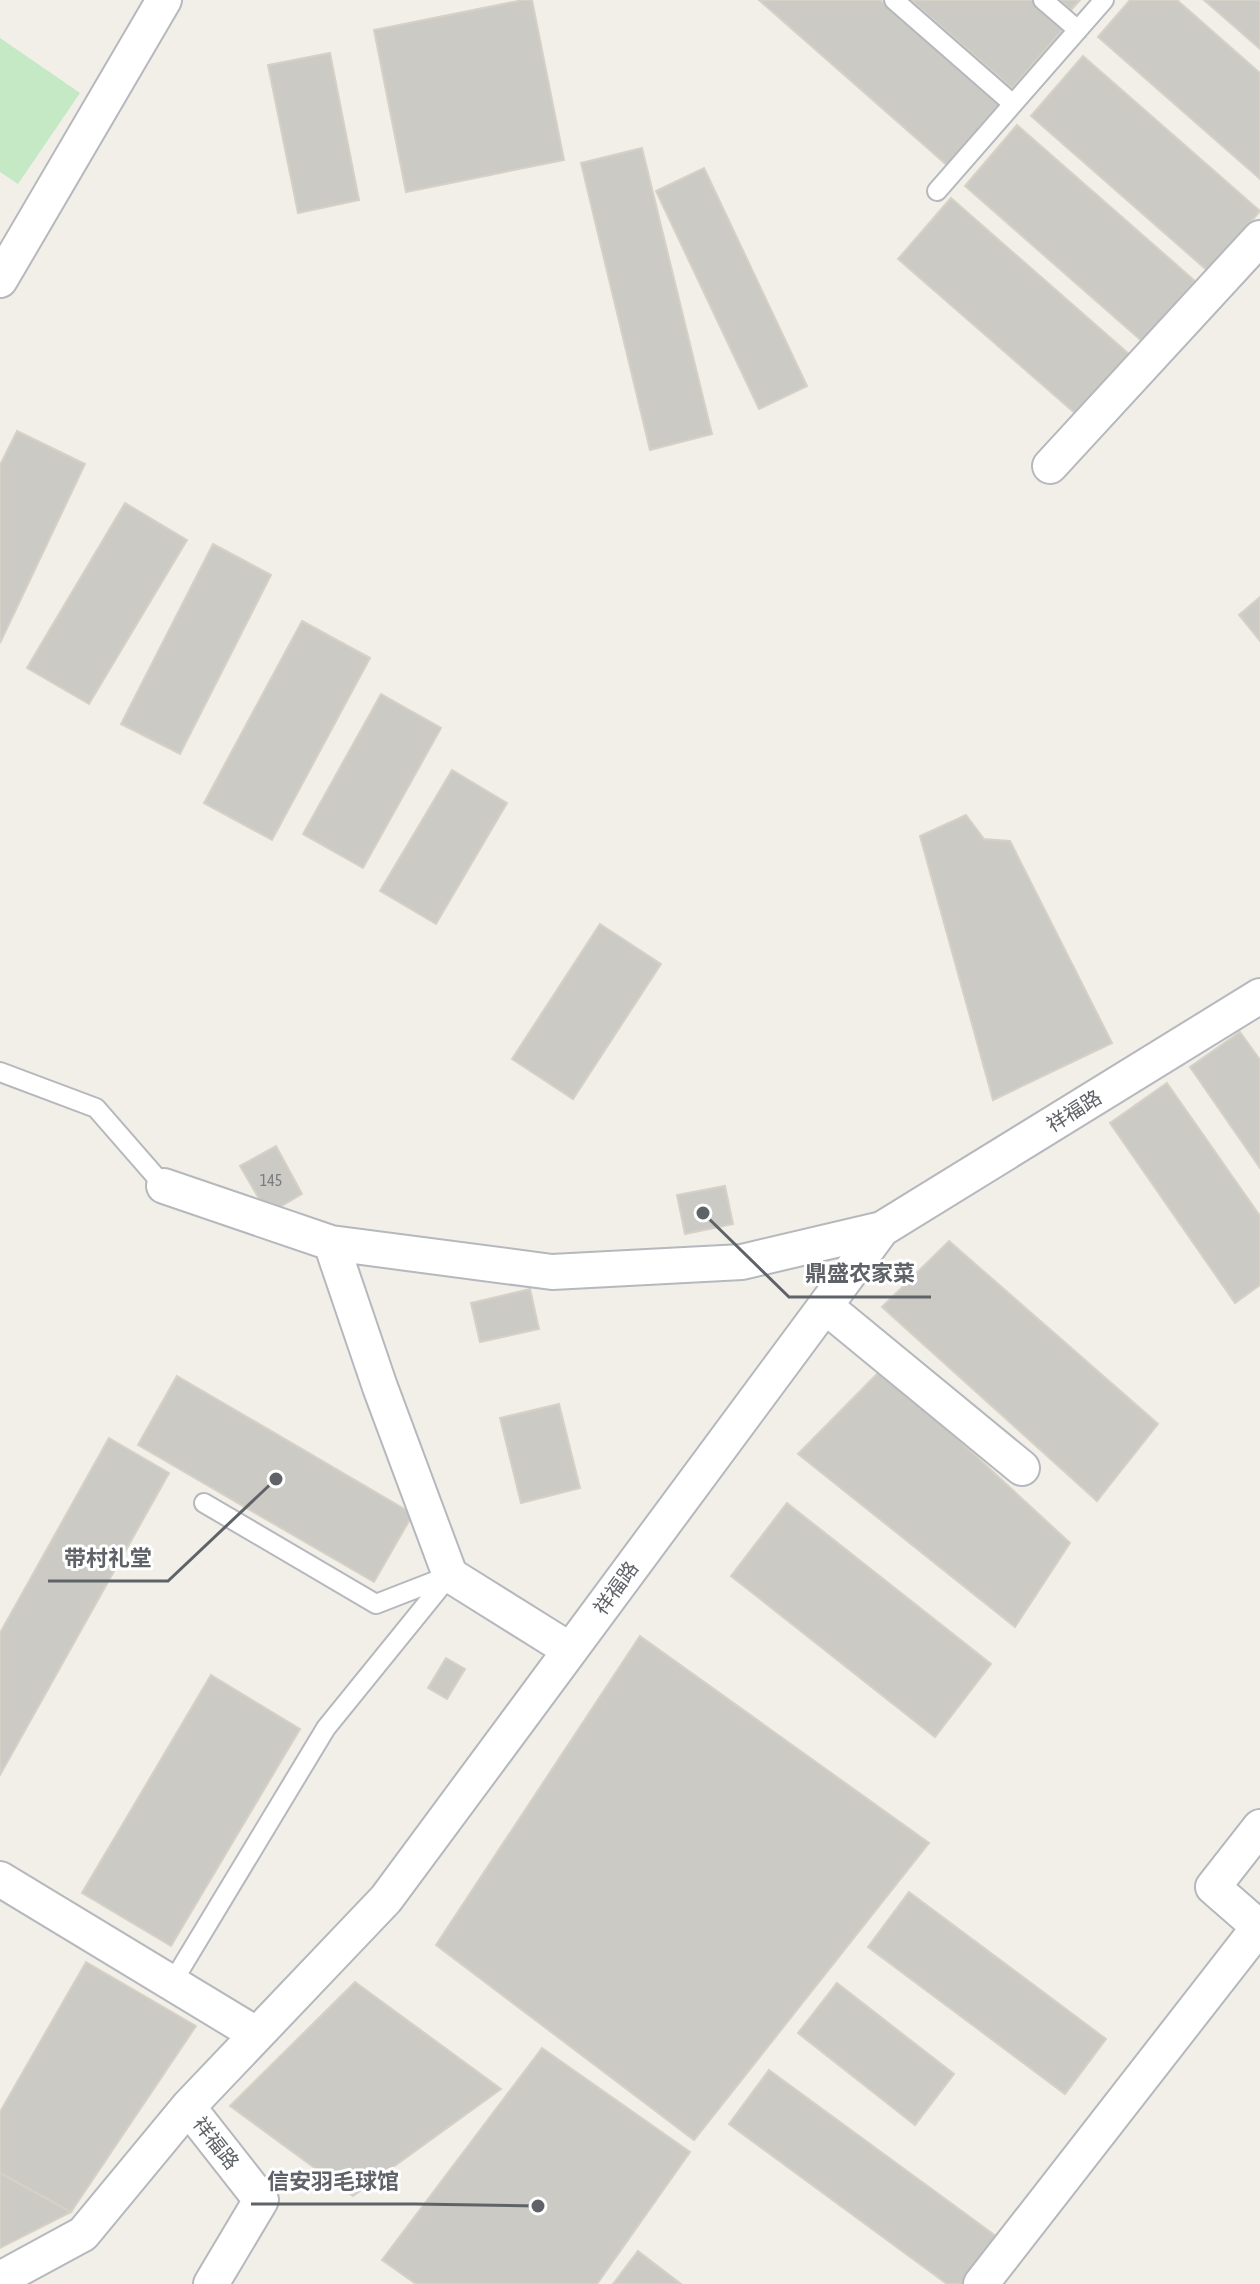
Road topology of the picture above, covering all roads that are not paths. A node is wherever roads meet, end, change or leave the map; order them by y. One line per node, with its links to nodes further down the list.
1 (164, 0): 9 (street)
2 (894, 0): 6 (lane)
3 (1043, 0): 5 (lane)
4 (1104, 0): 5 (lane)
5 (1078, 30): 6 (lane)
6 (1013, 104): 7 (lane)
7 (937, 191)
8 (1260, 238): 10 (street)
9 (0, 280)
10 (1050, 466)
11 (1260, 996): 14 (street, 祥福路)
12 (0, 1072): 13 (lane)
13 (164, 1186): 15 (street)
14 (882, 1229): 15 (street); 16 (street, 祥福路)
15 (331, 1243): 19 (street)
16 (825, 1306): 17 (street); 20 (street, 祥福路)
17 (1022, 1468)
18 (204, 1503): 19 (lane)
19 (450, 1575): 20 (street); 24 (lane)
20 (570, 1650): 25 (street, 祥福路)
21 (1260, 1827): 23 (street)
22 (0, 1879): 24 (street)
23 (1259, 1927): 29 (street)
24 (172, 1983): 25 (street)
25 (256, 2034): 26 (street, 祥福路)
26 (188, 2107): 27 (street); 28 (street, 祥福路)
27 (0, 2279)
28 (211, 2284)
29 (981, 2284)

